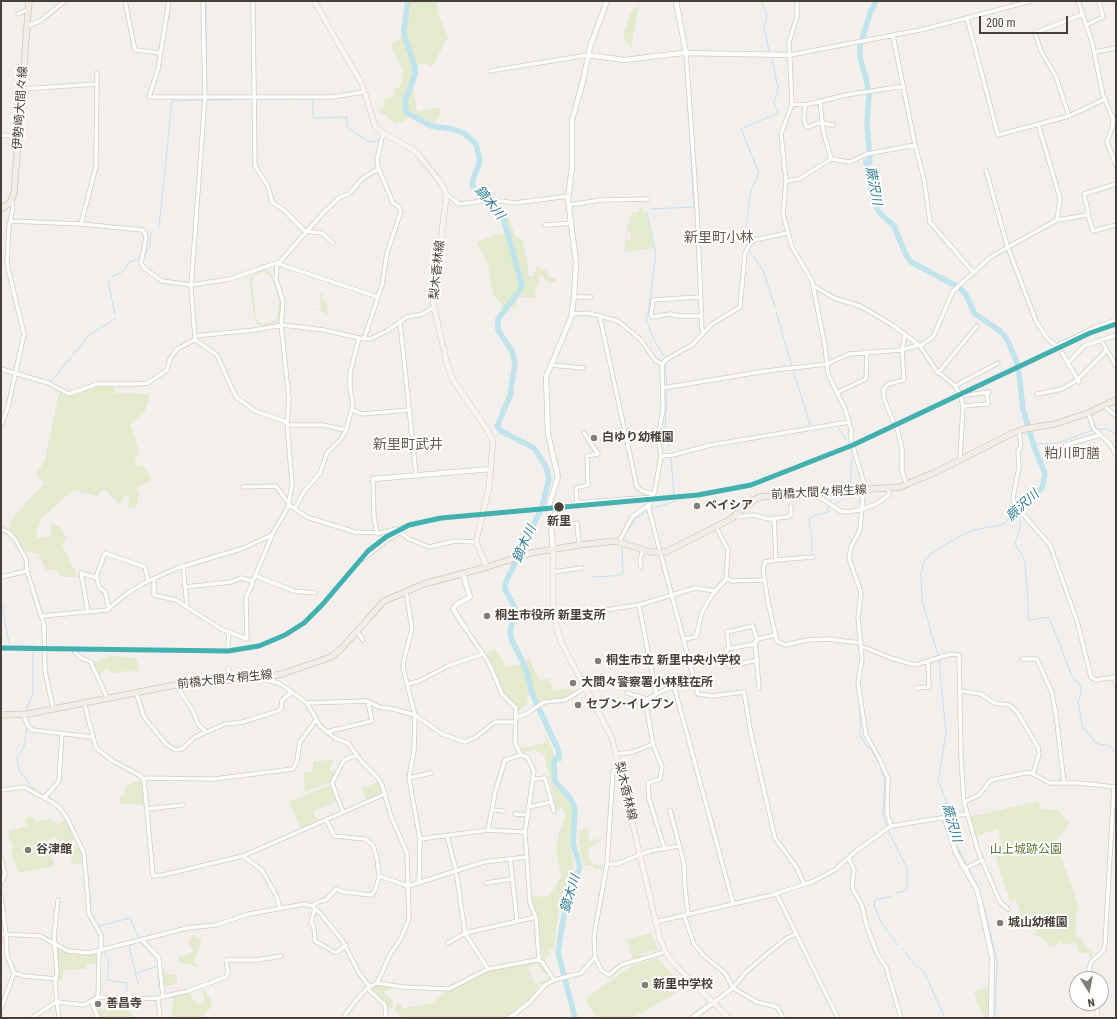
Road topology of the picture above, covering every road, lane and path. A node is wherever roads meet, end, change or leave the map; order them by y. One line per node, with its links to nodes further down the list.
1 (29, 1): 14 (main road, 伊勢崎大間々線)
2 (65, 1): 19 (street)
3 (125, 1): 24 (street)
4 (169, 1): 24 (street)
5 (203, 1): 33 (street)
6 (253, 1): 34 (street)
7 (314, 1): 32 (main road)
8 (607, 1): 25 (street)
9 (676, 1): 22 (street)
10 (797, 1): 26 (street)
11 (1031, 1): 17 (street)
12 (1078, 1): 16 (street)
13 (1099, 1): 18 (street)
14 (29, 9): 15 (street); 19 (main road, 伊勢崎大間々線)
15 (18, 14)
16 (1083, 14): 18 (street); 39 (street)
17 (968, 18): 20 (street); 41 (street)
18 (1086, 25): 23 (street)
19 (27, 26): 31 (main road, 伊勢崎大間々線)
20 (893, 36): 26 (street); 30 (street)
21 (1116, 48): 23 (street)
22 (686, 52): 25 (street); 26 (street); 78 (street)
23 (1094, 52): 35 (street)
24 (161, 53): 33 (street)
25 (588, 55): 27 (street); 55 (street)
26 (790, 55): 37 (street)
27 (490, 71)
28 (97, 73): 29 (street)
29 (97, 84): 31 (street); 64 (street)
30 (904, 86): 36 (street); 47 (street)
31 (22, 89): 46 (main road, 伊勢崎大間々線)
32 (364, 92): 34 (street); 44 (main road)
33 (205, 97): 34 (street); 73 (street)
34 (254, 97): 67 (street)
35 (1105, 100): 39 (street); 43 (street)
36 (820, 101): 38 (street); 40 (street)
37 (792, 104): 38 (street); 52 (street)
38 (805, 105): 40 (street)
39 (1069, 116): 41 (street)
40 (823, 124): 42 (street); 48 (street)
41 (1038, 124): 61 (street)
42 (833, 126)
43 (1114, 127): 49 (street)
44 (383, 133): 50 (street); 54 (main road)
45 (1, 135): 46 (street)
46 (19, 137): 57 (main road, 伊勢崎大間々線)
47 (915, 145): 48 (street); 72 (street)
48 (831, 160): 52 (street)
49 (1116, 165)
50 (378, 170): 67 (street); 75 (street)
51 (986, 170): 70 (street)
52 (786, 181): 68 (street)
53 (1116, 184): 60 (street)
54 (446, 194): 55 (street); 79 (main road, 梨木香林線)
55 (569, 196): 58 (street)
56 (648, 199): 58 (street)
57 (12, 200): 59 (main road); 62 (street)
58 (569, 205): 63 (street)
59 (1, 209)
60 (1089, 216): 61 (street); 66 (street)
61 (1057, 220): 70 (street)
62 (10, 221): 64 (street); 106 (street)
63 (571, 223): 65 (street); 76 (street)
64 (81, 224): 73 (street)
65 (545, 225)
66 (1116, 226)
67 (307, 232): 69 (street); 71 (street)
68 (787, 233): 74 (street); 87 (street)
69 (333, 243)
70 (1008, 247): 72 (street); 83 (street)
71 (278, 264): 73 (street); 75 (street); 85 (street)
72 (973, 272): 93 (street)
73 (191, 285): 90 (street)
74 (814, 286): 88 (street); 101 (street)
75 (378, 297): 91 (street)
76 (574, 297): 77 (street); 80 (street)
77 (591, 297)
78 (700, 297): 81 (street); 81 (street)
79 (434, 307): 84 (street); 134 (main road, 梨木香林線)
80 (572, 314): 82 (street); 102 (street)
81 (701, 316): 87 (street)
82 (600, 318): 100 (street); 142 (street)
83 (1116, 320)
84 (400, 322): 91 (street); 118 (street)
85 (281, 325): 90 (street); 91 (street); 123 (street)
86 (977, 326): 107 (street)
87 (703, 332): 100 (street)
88 (905, 334): 93 (street); 94 (street)
89 (1116, 335): 92 (street)
90 (195, 337): 106 (street); 123 (street)
91 (362, 339): 117 (street)
92 (1101, 340): 95 (street); 99 (street)
93 (919, 345): 94 (street); 107 (street)
94 (902, 350): 96 (street); 121 (street)
95 (1106, 351): 103 (street); 108 (street)
96 (867, 352): 101 (street); 111 (street)
97 (1062, 353): 99 (street)
98 (998, 363): 109 (street)
99 (1068, 363): 108 (street)
100 (662, 364): 110 (street)
101 (827, 364): 110 (street); 111 (street)
102 (551, 365): 104 (street); 150 (street)
103 (1116, 366)
104 (583, 368)
105 (1, 369): 106 (street)
106 (15, 372): 124 (street)
107 (938, 373): 109 (street)
108 (1078, 381): 112 (street)
109 (955, 386): 113 (street)
110 (663, 388): 132 (street)
111 (838, 392): 122 (street)
112 (1037, 394)
113 (960, 396): 115 (street); 115 (street)
114 (1116, 400): 116 (main road, 前橋大間々桐生線)
115 (963, 406): 133 (street)
116 (1104, 406): 119 (main road, 前橋大間々桐生線); 120 (street)
117 (352, 410): 118 (street); 126 (street)
118 (410, 410): 135 (street)
119 (1088, 413): 127 (main road, 前橋大間々桐生線); 129 (street)
120 (1116, 416)
121 (893, 421)
122 (849, 422): 132 (street); 140 (street)
123 (287, 423): 126 (street); 143 (street)
124 (1, 425)
125 (897, 428): 137 (street)
126 (346, 430): 146 (street)
127 (1019, 431): 133 (main road, 前橋大間々桐生線); 208 (street)
128 (584, 433): 142 (street)
129 (1099, 434): 130 (street); 131 (street)
130 (1067, 453)
131 (1116, 455)
132 (661, 456): 142 (street)
133 (960, 460): 137 (main road, 前橋大間々桐生線)
134 (492, 469): 135 (street); 156 (main road, 梨木香林線)
135 (416, 475): 136 (street)
136 (373, 479): 154 (street)
137 (907, 485): 139 (main road, 前橋大間々桐生線)
138 (243, 487): 143 (street)
139 (889, 488): 140 (main road, 前橋大間々桐生線); 147 (street)
140 (863, 490): 141 (main road, 前橋大間々桐生線); 147 (street)
141 (819, 492): 147 (street); 148 (main road, 前橋大間々桐生線)
142 (654, 495): 144 (street)
143 (289, 504): 146 (street); 155 (street)
144 (648, 506): 157 (street); 161 (street)
145 (791, 506): 149 (street)
146 (295, 509): 154 (street)
147 (863, 509): 198 (street)
148 (735, 517): 149 (street); 151 (main road, 前橋大間々桐生線)
149 (774, 518): 164 (street)
150 (550, 525): 158 (street); 159 (street)
151 (716, 527): 161 (main road, 前橋大間々桐生線); 175 (street)
152 (1, 529): 169 (street)
153 (400, 532): 154 (street); 156 (street); 163 (street)
154 (378, 533)
155 (272, 536): 165 (street); 172 (street)
156 (476, 542): 166 (main road)
157 (619, 542): 158 (main road); 160 (main road)
158 (579, 545): 159 (main road)
159 (552, 549): 166 (main road, 前橋大間々桐生線); 170 (main road, 梨木香林線)
160 (643, 550): 161 (main road); 167 (street)
161 (661, 553): 184 (street)
162 (813, 557): 164 (street)
163 (363, 559)
164 (776, 560): 177 (street)
165 (182, 566): 176 (street); 180 (street)
166 (487, 567): 171 (main road, 前橋大間々桐生線)
167 (641, 567)
168 (582, 568): 170 (street)
169 (27, 571): 173 (street); 189 (street)
170 (552, 572): 190 (main road, 梨木香林線)
171 (463, 574): 181 (main road, 前橋大間々桐生線); 191 (street)
172 (256, 576): 179 (street); 183 (street)
173 (1, 577)
174 (96, 577): 178 (street); 187 (street); 188 (street)
175 (726, 579): 177 (street); 182 (street)
176 (154, 580): 178 (street); 186 (street)
177 (764, 580): 194 (street)
178 (148, 581): 187 (street)
179 (253, 581): 180 (street); 193 (street)
180 (186, 587): 186 (street)
181 (406, 591): 192 (main road, 前橋大間々桐生線); 211 (street)
182 (716, 591): 184 (street); 195 (street)
183 (315, 593)
184 (672, 596): 185 (street); 195 (street)
185 (639, 605): 190 (street); 222 (street)
186 (187, 606): 193 (street)
187 (109, 609): 188 (street)
188 (88, 612): 189 (street)
189 (42, 616): 228 (street)
190 (554, 616): 215 (main road, 梨木香林線)
191 (466, 630): 202 (street)
192 (357, 631): 196 (street); 207 (main road, 前橋大間々桐生線)
193 (229, 632): 199 (street)
194 (775, 634): 197 (street); 198 (street)
195 (683, 639): 210 (street)
196 (363, 640)
197 (756, 642): 200 (street); 200 (street); 204 (street)
198 (861, 644): 205 (street); 268 (street)
199 (228, 648)
200 (730, 648): 204 (street)
201 (75, 652): 223 (street)
202 (483, 654): 211 (street); 233 (street)
203 (1022, 659): 248 (street)
204 (758, 660): 216 (street)
205 (928, 662): 217 (street); 218 (street)
206 (228, 668): 209 (street)
207 (265, 678): 209 (main road, 前橋大間々桐生線); 220 (street)
208 (1116, 678): 213 (street)
209 (230, 680): 212 (main road, 前橋大間々桐生線)
210 (694, 680): 214 (street); 290 (street)
211 (408, 684): 231 (street)
212 (176, 685): 219 (main road, 前橋大間々桐生線); 234 (street)
213 (1116, 685)
214 (674, 686): 222 (street); 295 (street)
215 (585, 688): 233 (street); 239 (main road, 梨木香林線)
216 (759, 688)
217 (916, 688)
218 (961, 690): 244 (street); 254 (street)
219 (136, 692): 223 (main road, 前橋大間々桐生線); 234 (street)
220 (291, 693): 227 (street); 234 (street)
221 (627, 693): 224 (street)
222 (656, 693): 224 (street)
223 (107, 698): 225 (main road, 前橋大間々桐生線)
224 (645, 699): 238 (street)
225 (84, 702): 228 (main road, 前橋大間々桐生線); 237 (street)
226 (368, 702): 227 (street); 231 (street); 235 (street)
227 (307, 703): 232 (street)
228 (53, 708): 229 (main road, 前橋大間々桐生線)
229 (23, 714): 230 (main road, 前橋大間々桐生線); 236 (street)
230 (1, 715)
231 (415, 715): 233 (street); 246 (street)
232 (316, 720): 235 (street); 245 (street)
233 (516, 720): 241 (street)
234 (206, 732)
235 (328, 733): 240 (street)
236 (62, 734): 237 (street); 252 (street)
237 (92, 737): 245 (street)
238 (653, 744): 239 (street); 274 (street)
239 (617, 754): 242 (main road, 梨木香林線)
240 (357, 755): 251 (street); 262 (street)
241 (521, 755): 247 (street); 258 (street)
242 (620, 768): 275 (main road, 梨木香林線); 282 (street)
243 (431, 773): 246 (street)
244 (1033, 774): 248 (street); 254 (street)
245 (142, 778): 257 (street)
246 (409, 778): 272 (street)
247 (534, 779): 253 (street); 256 (street)
248 (1064, 783): 249 (street)
249 (1115, 787): 318 (street)
250 (1, 790): 252 (street)
251 (385, 794): 262 (street); 291 (street)
252 (44, 798): 312 (street)
253 (552, 802): 256 (street); 261 (street)
254 (964, 802): 264 (street)
255 (183, 805): 257 (street)
256 (529, 807): 265 (street)
257 (147, 808): 276 (street)
258 (492, 810): 260 (street); 269 (street)
259 (670, 810): 273 (street)
260 (504, 811)
261 (554, 811)
262 (343, 812): 267 (street)
263 (516, 814): 265 (street)
264 (966, 814): 266 (street); 281 (street)
265 (527, 815): 270 (street)
266 (946, 817): 268 (street); 283 (street)
267 (326, 819): 276 (street); 285 (street)
268 (891, 826): 280 (street)
269 (488, 830): 270 (street); 271 (street)
270 (525, 832): 277 (street)
271 (447, 836): 272 (street); 284 (street)
272 (420, 839): 288 (street)
273 (679, 846): 274 (street); 299 (street)
274 (664, 848): 275 (street)
275 (640, 855): 282 (street); 303 (main road, 梨木香林線)
276 (243, 856): 297 (street)
277 (526, 857): 278 (street); 301 (street)
278 (510, 858): 284 (street); 286 (street)
279 (1, 859): 287 (street)
280 (849, 859): 290 (street); 343 (street)
281 (982, 860): 283 (street); 298 (street)
282 (607, 864): 315 (street)
283 (966, 868): 344 (street)
284 (456, 872): 288 (street); 304 (street)
285 (378, 876): 291 (street); 296 (street)
286 (512, 879): 289 (street); 302 (street)
287 (1, 883)
288 (419, 883): 291 (street)
289 (486, 883)
290 (804, 884): 292 (street)
291 (408, 886): 322 (street)
292 (776, 893): 295 (street); 306 (street)
293 (1, 896): 307 (street)
294 (58, 900): 310 (street)
295 (733, 904): 299 (street)
296 (314, 908): 297 (street); 311 (street); 311 (street)
297 (280, 909): 308 (street)
298 (1008, 909)
299 (688, 914): 300 (street)
300 (684, 915): 303 (street); 324 (street)
301 (536, 917): 302 (street); 316 (street)
302 (517, 921): 304 (street)
303 (655, 922): 313 (main road, 梨木香林線)
304 (465, 933): 309 (street); 317 (street)
305 (1, 934): 307 (street)
306 (796, 934): 324 (street); 342 (street)
307 (6, 935): 310 (street); 319 (street)
308 (142, 940): 312 (street); 325 (street)
309 (448, 943)
310 (54, 944): 312 (street); 320 (street)
311 (346, 945): 323 (street)
312 (100, 951): 326 (street)
313 (665, 952): 315 (street); 330 (main road, 梨木香林線)
314 (280, 956): 325 (street)
315 (595, 957): 321 (street)
316 (540, 960): 317 (street); 321 (street)
317 (488, 969): 322 (street)
318 (1090, 971)
319 (14, 973): 320 (street); 331 (street)
320 (56, 979): 328 (street)
321 (554, 980): 338 (street)
322 (376, 983): 323 (street)
323 (368, 987): 336 (street); 337 (street)
324 (733, 988): 330 (street); 341 (street)
325 (163, 996): 327 (street)
326 (98, 997): 327 (street); 329 (street)
327 (158, 998): 335 (street)
328 (58, 1002): 329 (street); 332 (street); 333 (street)
329 (92, 1002): 334 (street)
330 (713, 1003): 339 (street); 340 (main road, 梨木香林線)
331 (1, 1009)
332 (33, 1018)
333 (59, 1018)
334 (98, 1018)
335 (160, 1018)
336 (344, 1018)
337 (386, 1018)
338 (509, 1018)
339 (692, 1018)
340 (729, 1018)
341 (783, 1018)
342 (838, 1018)
343 (901, 1018)
344 (991, 1018)

